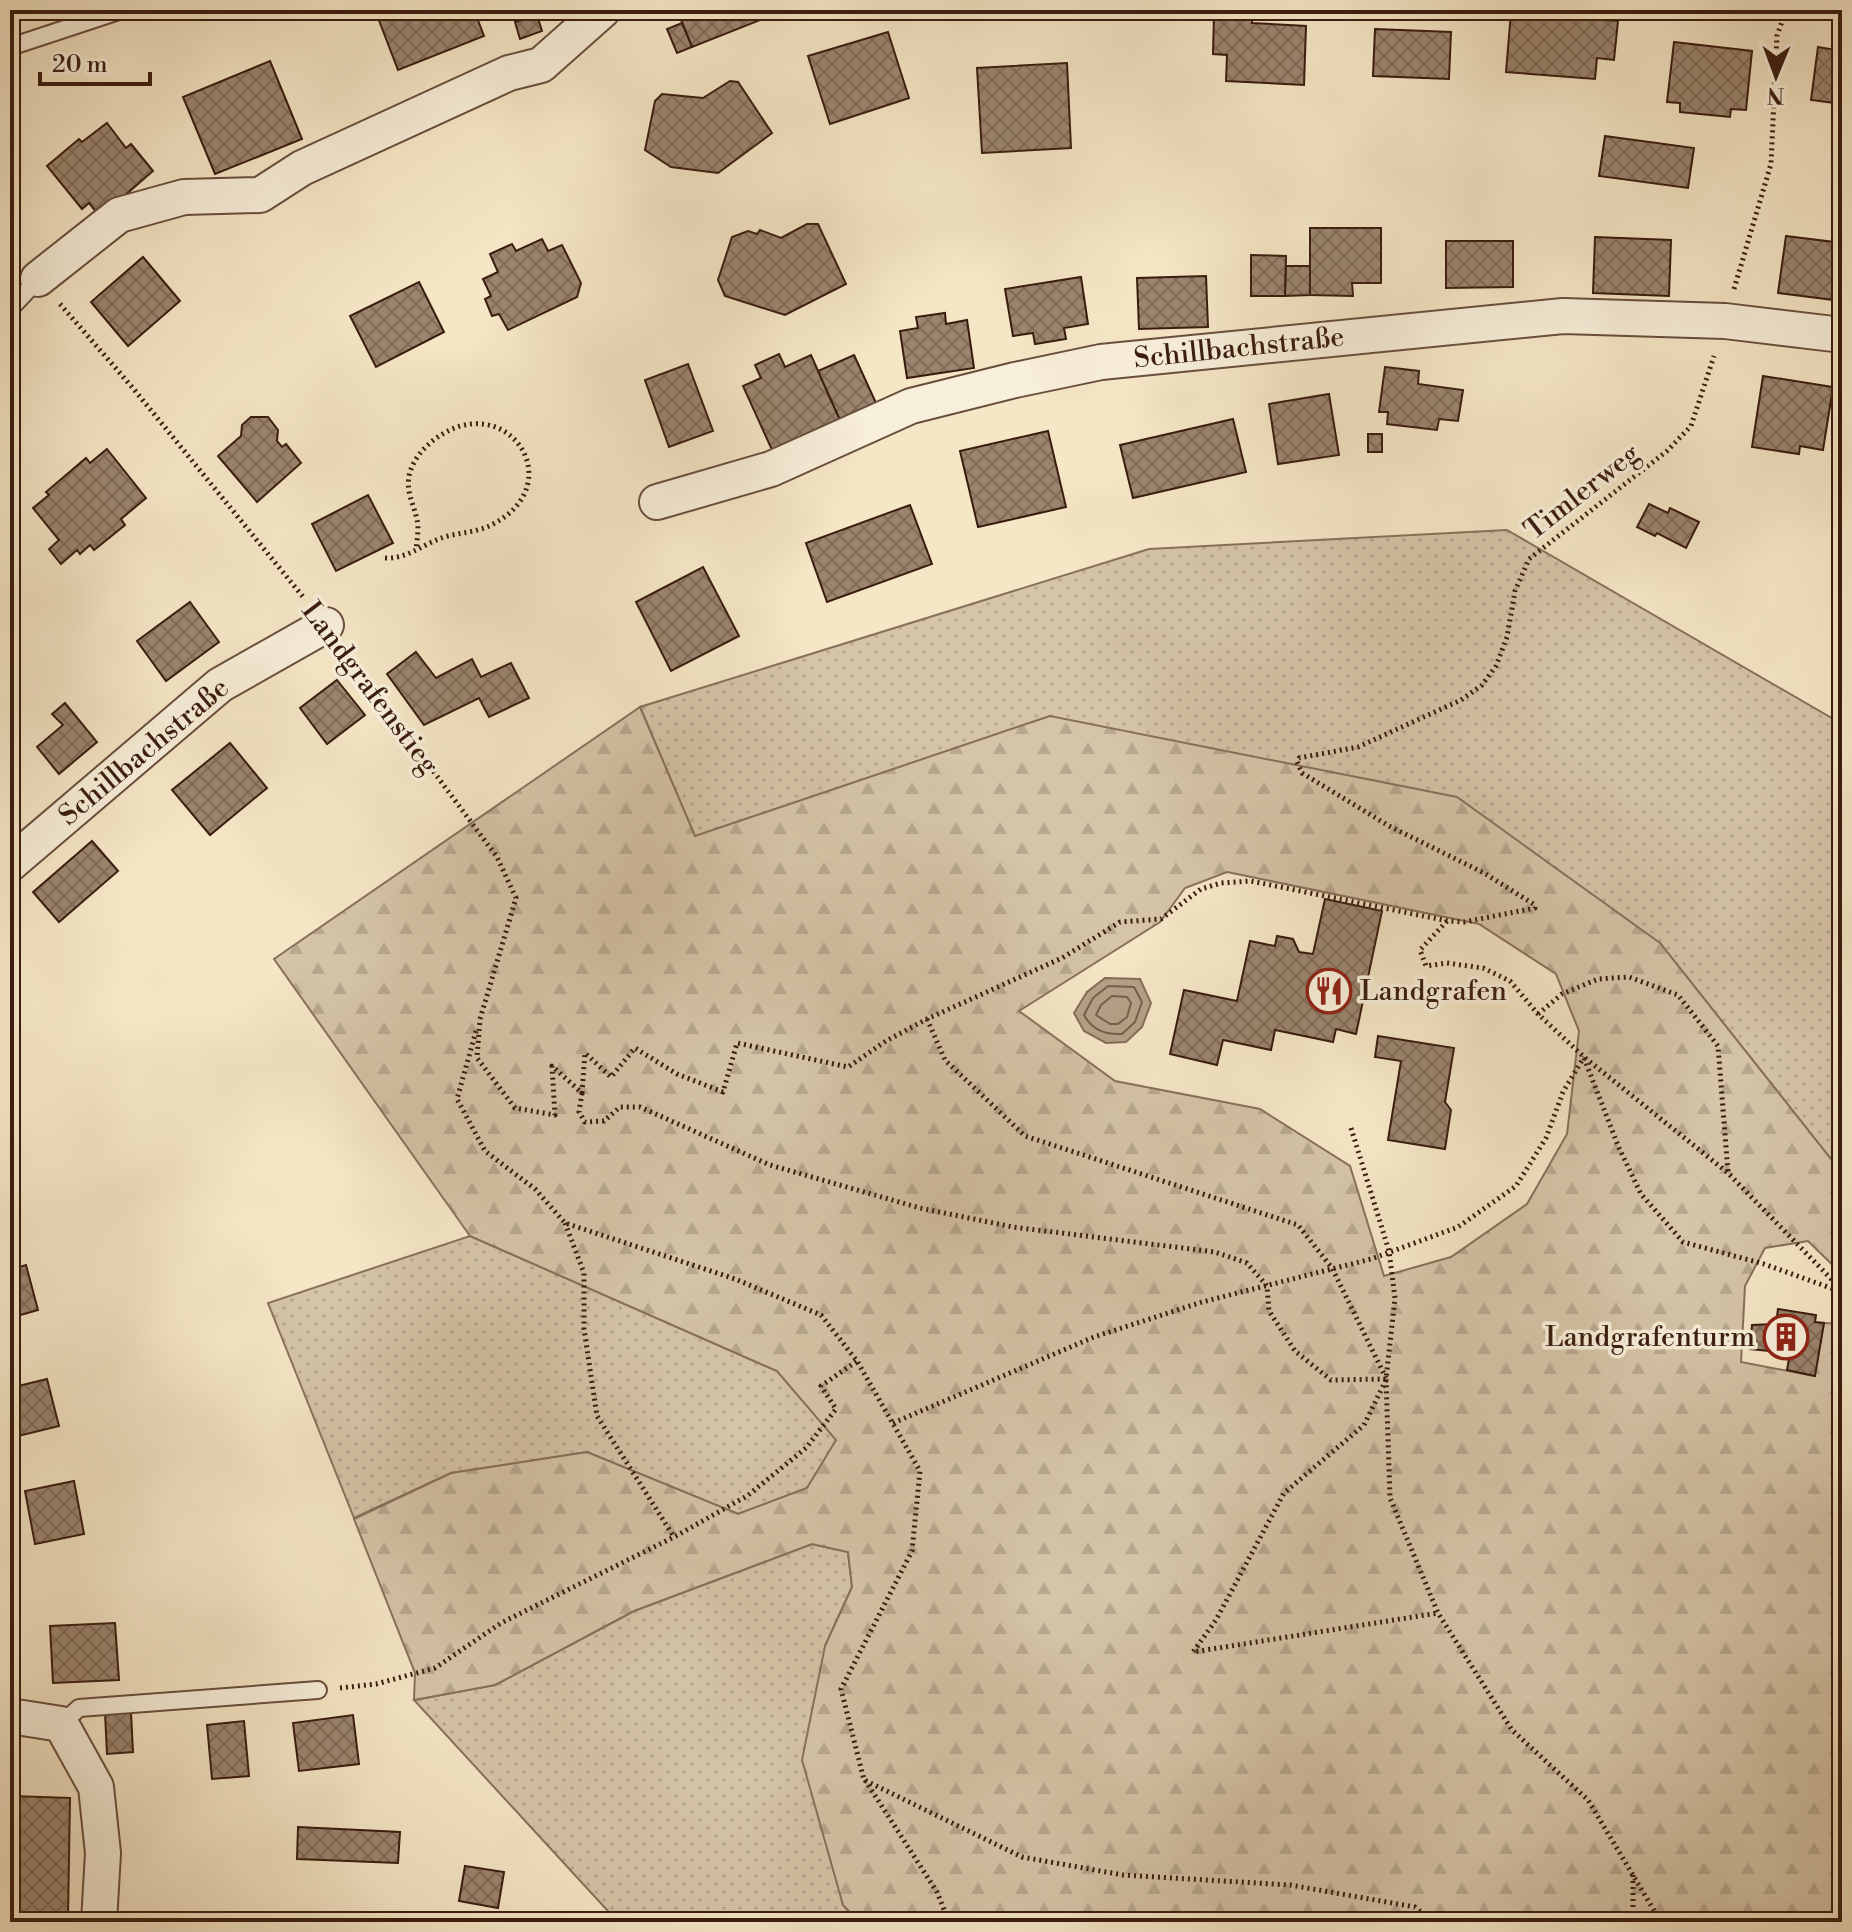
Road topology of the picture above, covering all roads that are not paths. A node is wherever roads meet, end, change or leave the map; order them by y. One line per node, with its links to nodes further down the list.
1 (122, 10): 3 (lane)
2 (603, 10): 4 (street)
3 (10, 47)
4 (38, 279): 5 (lane)
5 (10, 309)
6 (1842, 335): 7 (street, Schillbachstraße)
7 (657, 502)
8 (326, 625): 9 (street, Schillbachstraße)
9 (10, 864)
10 (318, 1690): 12 (lane)
11 (10, 1716): 12 (street)
12 (61, 1724): 13 (street)
13 (99, 1922)

